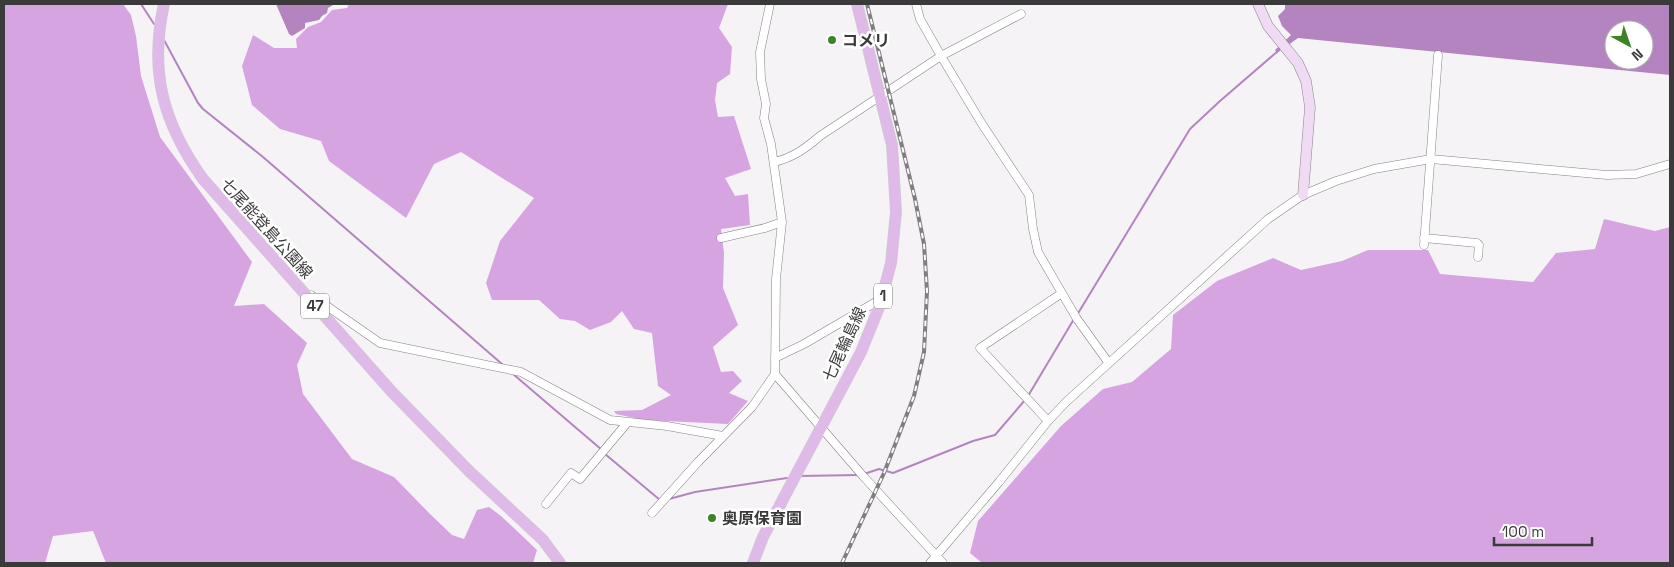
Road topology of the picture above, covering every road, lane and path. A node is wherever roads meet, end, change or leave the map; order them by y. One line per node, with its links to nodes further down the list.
1 (164, 4): 17 (main road, 七尾能登島公園線 / 47)
2 (770, 4): 11 (street)
3 (856, 4): 9 (main road, 七尾輪島線 / 1)
4 (916, 4): 8 (street)
5 (1258, 4): 13 (street)
6 (1020, 14): 8 (street)
7 (1438, 55): 10 (street)
8 (941, 56): 9 (street); 18 (street)
9 (880, 95): 11 (street); 19 (main road, 七尾輪島線 / 1)
10 (1431, 160): 12 (street); 13 (street); 16 (street)
11 (774, 162): 14 (street)
12 (1670, 164)
13 (1303, 195): 21 (street)
14 (782, 222): 15 (street); 20 (street)
15 (721, 238)
16 (1478, 257)
17 (297, 286): 24 (street); 30 (main road, 七尾能登島公園線 / 47)
18 (1062, 293): 21 (street); 23 (street)
19 (881, 299): 20 (street); 25 (main road, 七尾輪島線 / 1)
20 (775, 358): 22 (street)
21 (1108, 362): 23 (street)
22 (775, 374): 25 (street); 26 (street)
23 (1048, 421): 29 (street)
24 (627, 423): 26 (street); 27 (street)
25 (821, 427): 29 (street); 31 (main road, 七尾輪島線 / 1)
26 (723, 436): 28 (street)
27 (546, 504)
28 (652, 513)
29 (936, 555): 32 (street); 33 (street)
30 (560, 563)
31 (753, 563)
32 (930, 563)
33 (943, 563)

